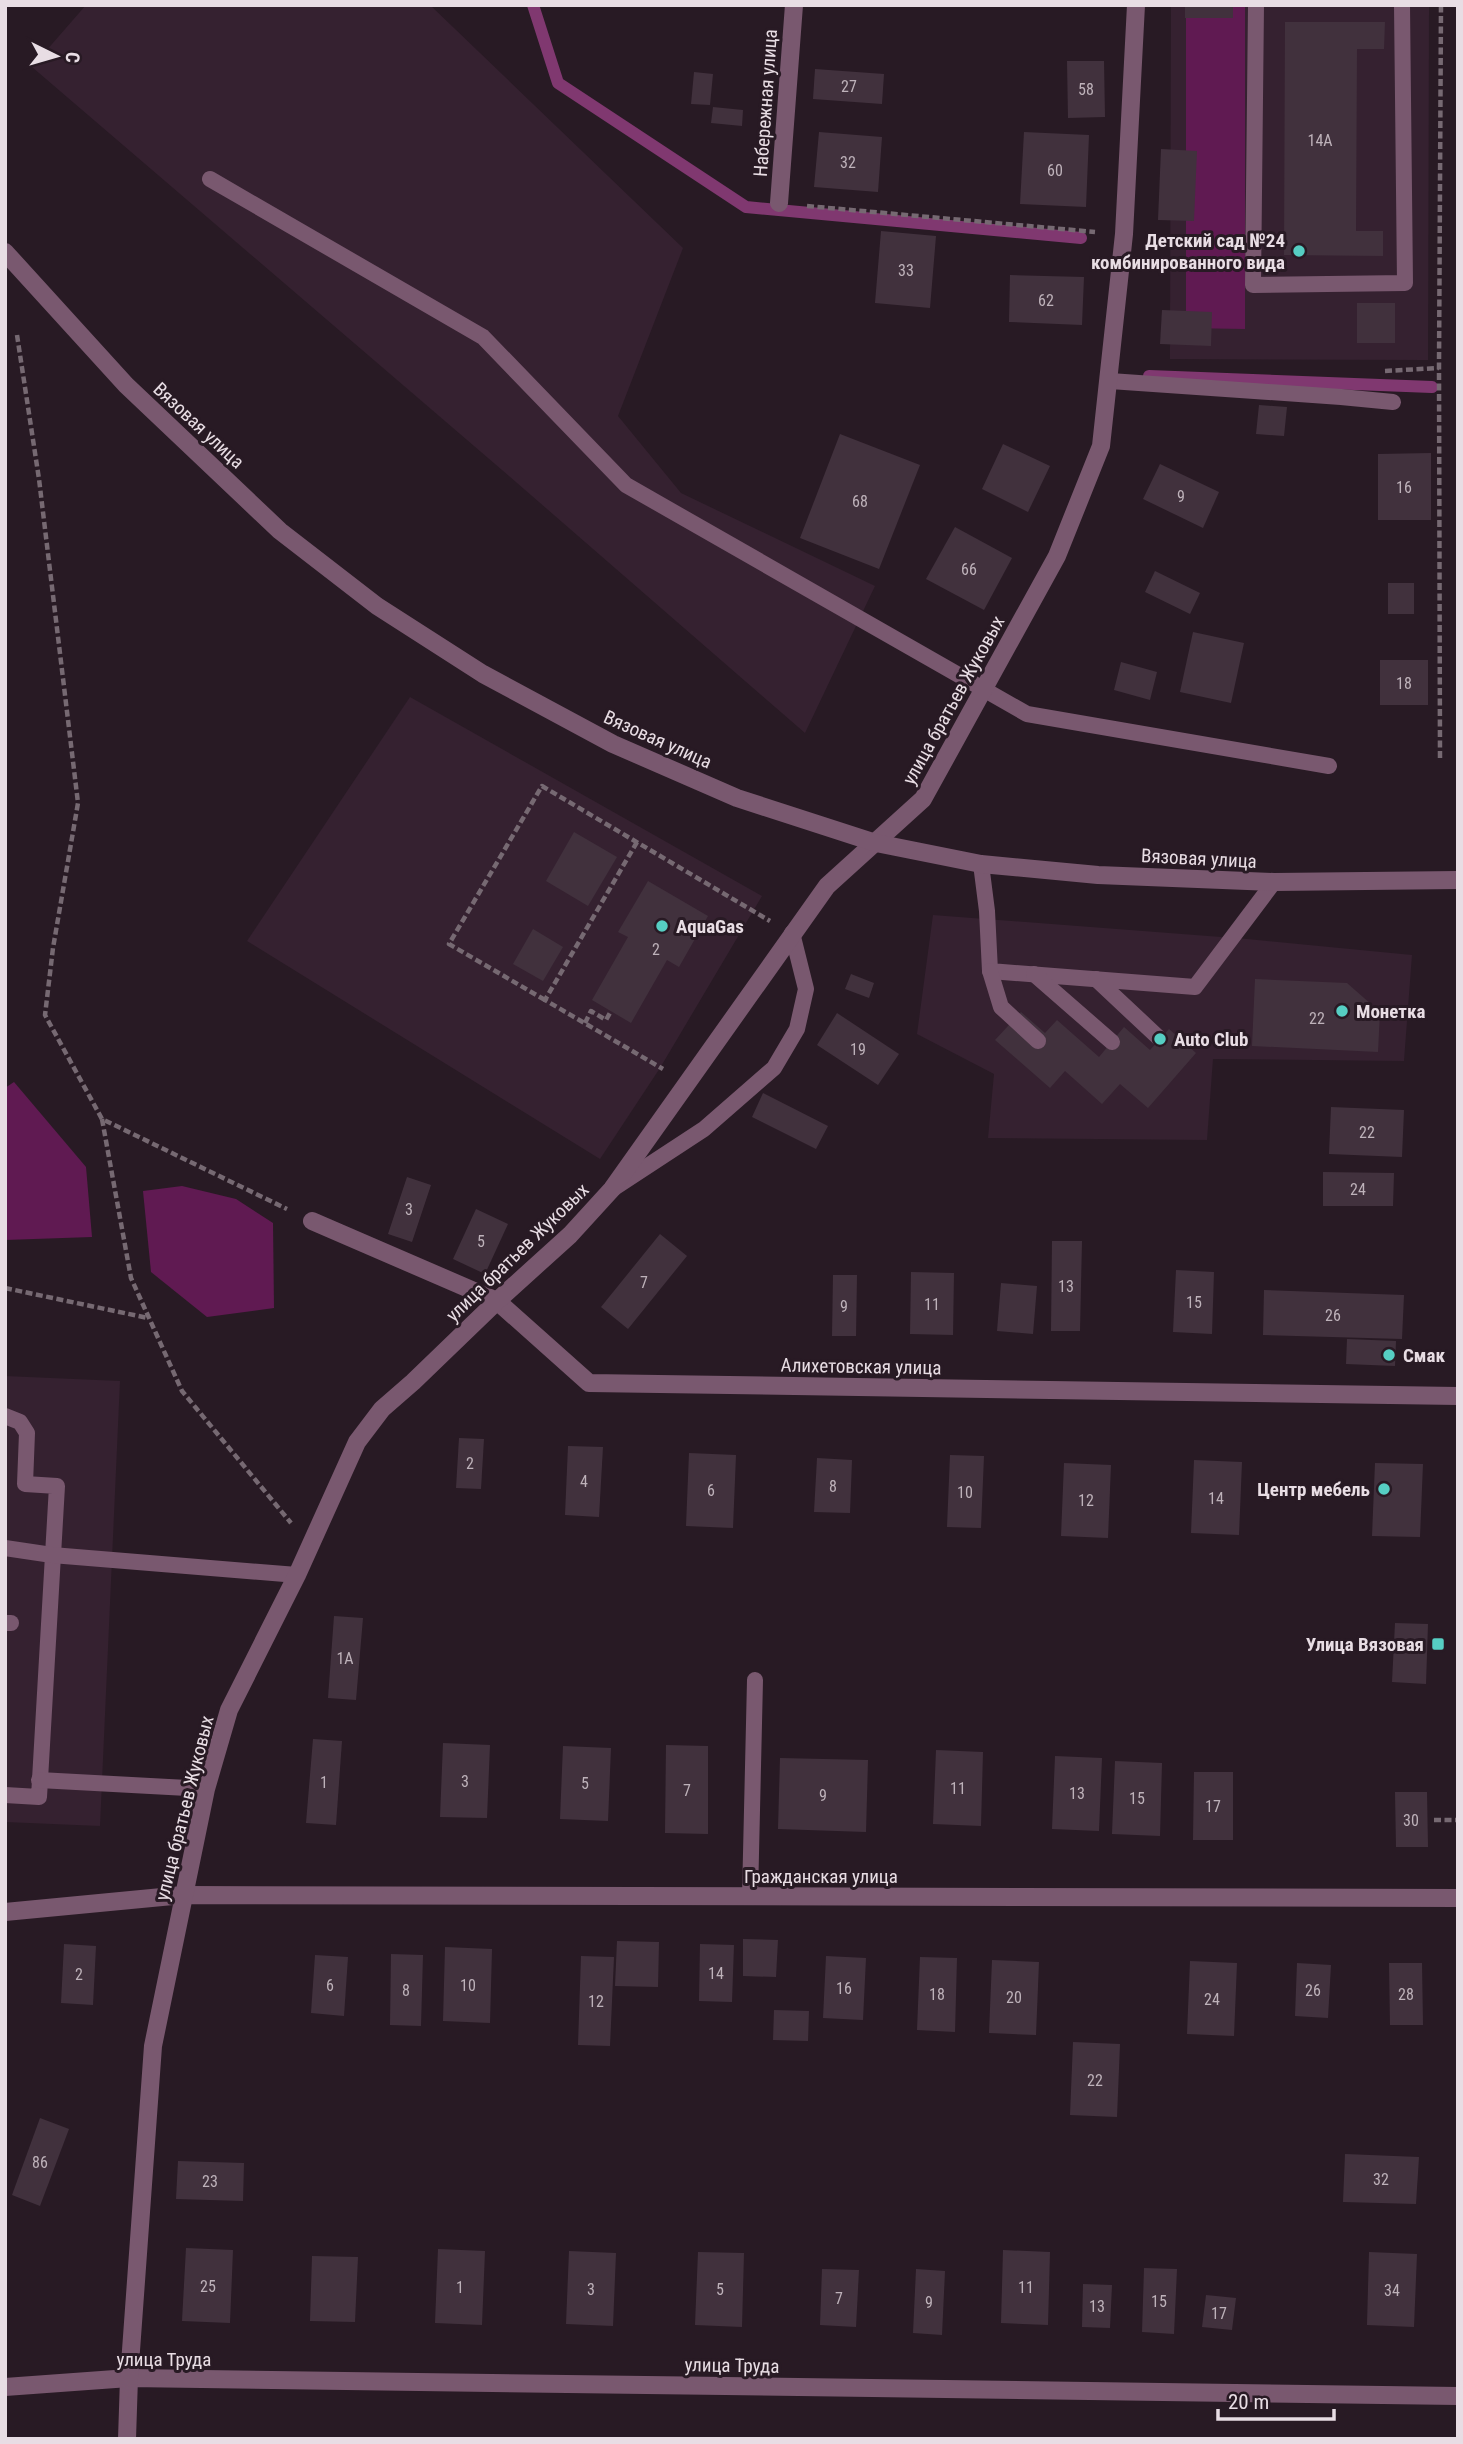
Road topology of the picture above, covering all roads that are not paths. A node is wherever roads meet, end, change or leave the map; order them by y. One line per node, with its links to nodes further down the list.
1 (794, 5): 6 (street, Набережная улица)
2 (1136, 5): 8 (street, улица братьев Жуковых)
3 (1256, 5): 4 (lane)
4 (1402, 5)
5 (209, 179): 10 (lane)
6 (779, 204)
7 (5, 252): 12 (street, Вязовая улица)
8 (1110, 381): 9 (lane); 10 (street, улица братьев Жуковых)
9 (1394, 402)
10 (983, 688): 11 (lane); 12 (street, улица братьев Жуковых)
11 (1329, 766)
12 (876, 843): 13 (street, Вязовая улица); 16 (street, улица братьев Жуковых)
13 (981, 864): 15 (street, Вязовая улица); 17 (lane)
14 (1458, 880): 15 (street, Вязовая улица)
15 (1273, 882): 19 (lane)
16 (792, 933): 23 (street, улица братьев Жуковых); 23 (lane)
17 (990, 971): 18 (lane); 21 (lane)
18 (1034, 974): 19 (lane); 22 (lane)
19 (1096, 979): 20 (lane)
20 (1160, 1039)
21 (1038, 1041)
22 (1111, 1042)
23 (612, 1189): 25 (street, улица братьев Жуковых)
24 (312, 1221): 25 (street, Алихетовская улица)
25 (496, 1301): 26 (street, Алихетовская улица); 30 (street, улица братьев Жуковых)
26 (1458, 1396)
27 (5, 1416): 29 (lane)
28 (5, 1548): 29 (lane)
29 (52, 1555): 30 (lane); 32 (lane)
30 (297, 1575): 33 (street, улица братьев Жуковых)
31 (755, 1680): 36 (lane)
32 (39, 1780): 33 (lane); 34 (lane)
33 (206, 1789): 35 (street, улица братьев Жуковых)
34 (5, 1795)
35 (183, 1895): 36 (street, Гражданская улица); 38 (street); 39 (street, улица братьев Жуковых)
36 (750, 1896): 37 (street, Гражданская улица)
37 (1458, 1898)
38 (5, 1912)
39 (130, 2378): 40 (street, улица Труда); 41 (street, улица Труда); 42 (street, улица братьев Жуковых)
40 (5, 2387)
41 (1458, 2396)
42 (127, 2439)

